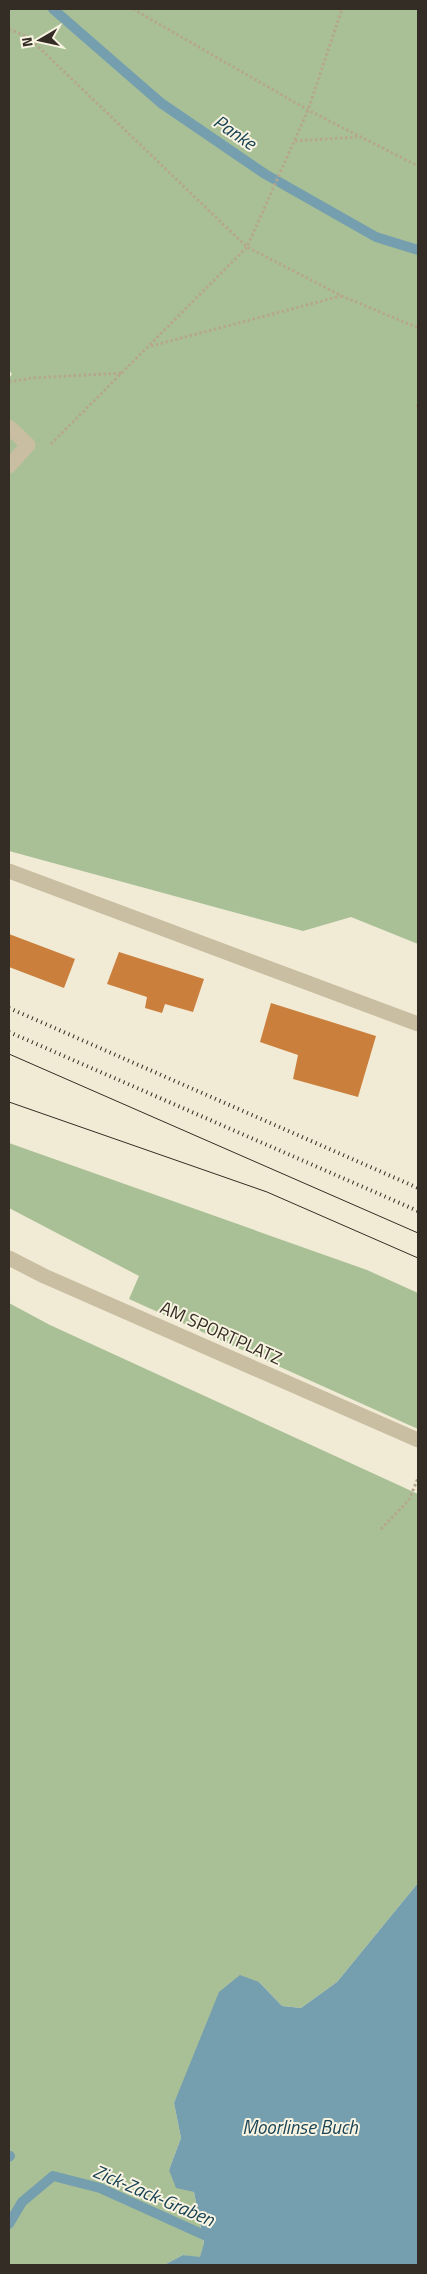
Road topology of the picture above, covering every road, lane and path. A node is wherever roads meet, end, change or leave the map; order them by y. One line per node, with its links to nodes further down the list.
1 (132, 9): 4 (path)
2 (342, 9): 4 (path)
3 (9, 29): 8 (path)
4 (308, 110): 5 (path); 6 (path)
5 (359, 137): 6 (path); 7 (path)
6 (295, 141): 8 (path)
7 (418, 166)
8 (247, 247): 9 (path); 11 (path)
9 (342, 296): 10 (path); 11 (path)
10 (418, 328)
11 (151, 346): 12 (path)
12 (124, 373): 13 (path); 15 (path)
13 (9, 382)
14 (9, 427): 15 (street)
15 (28, 445): 16 (street)
16 (9, 466)
17 (9, 871): 18 (street)
18 (418, 1024)
19 (9, 1258): 20 (street, AM SPORTPLATZ)
20 (418, 1440)
21 (418, 1478): 22 (path)
22 (381, 1529)

